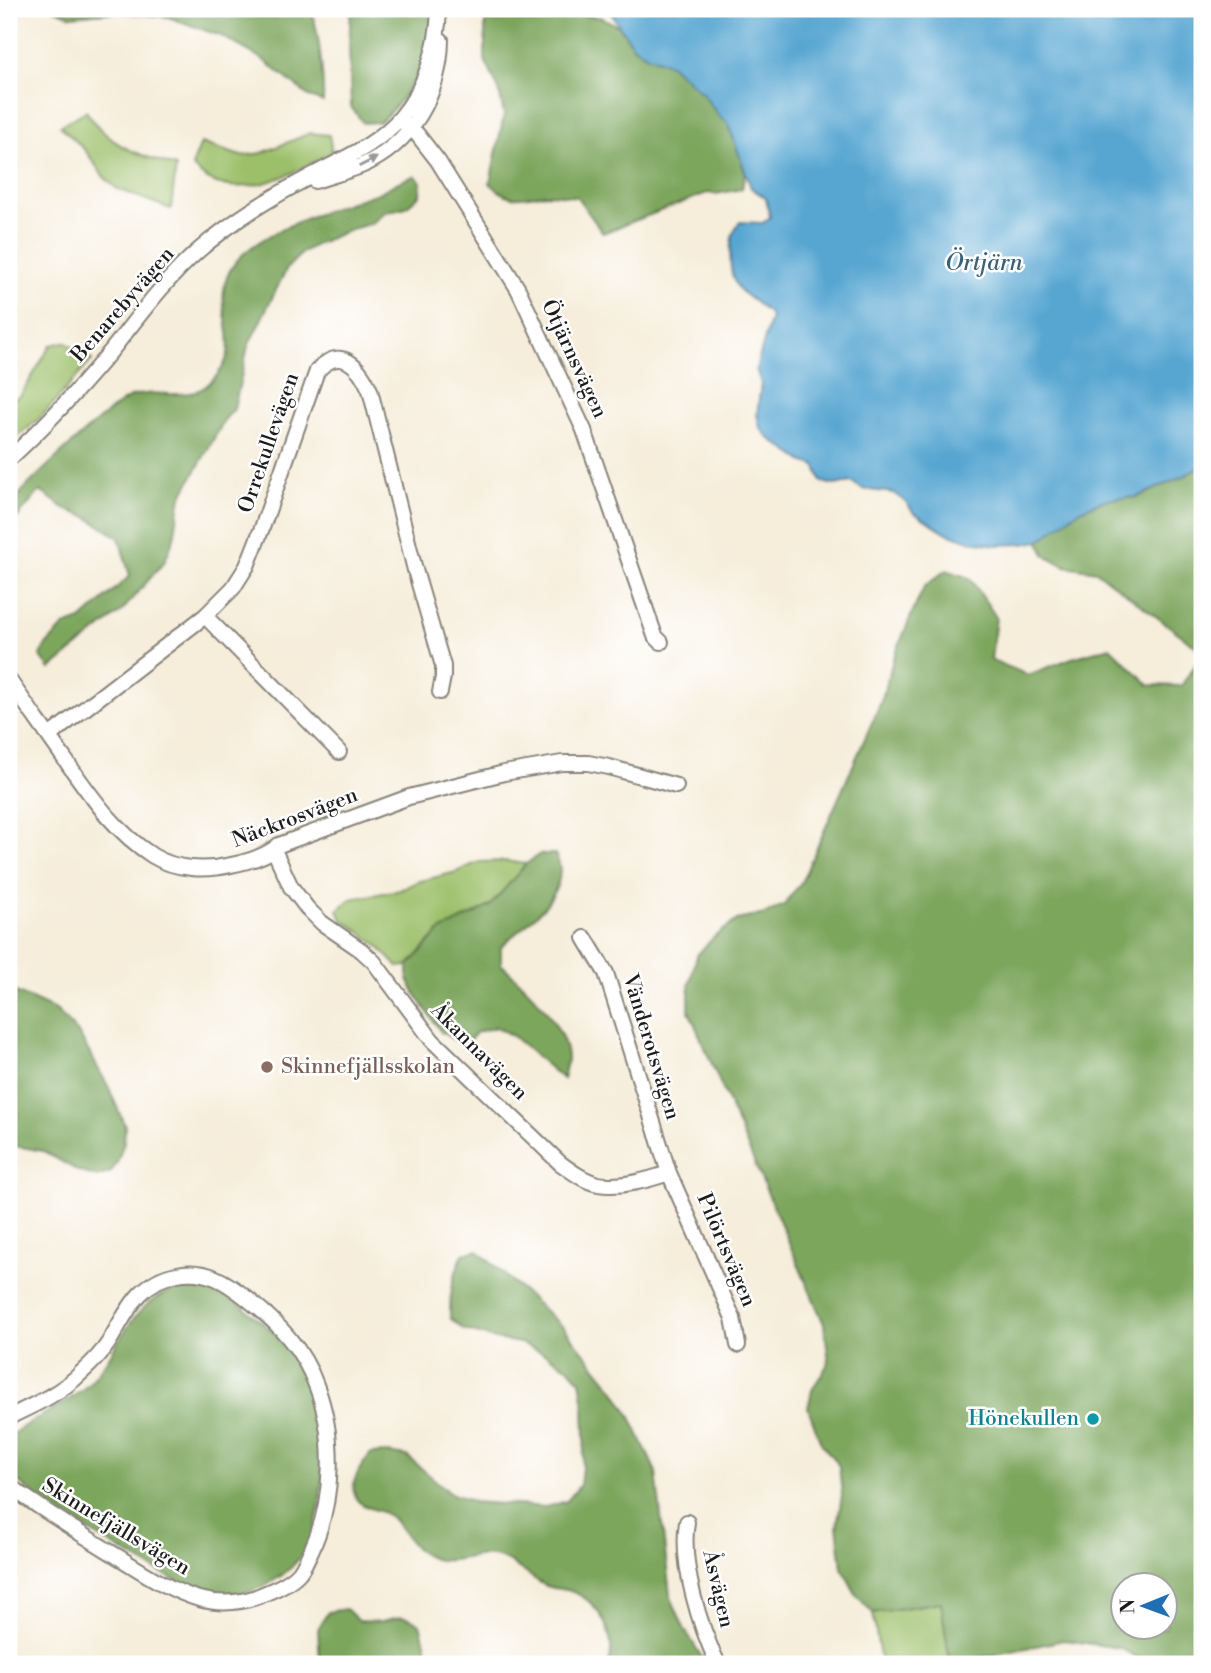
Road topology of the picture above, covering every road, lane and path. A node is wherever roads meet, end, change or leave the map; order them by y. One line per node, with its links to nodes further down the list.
1 (439, 13): 2 (street, Benarebyvägen)
2 (405, 124): 3 (street, Benarebyvägen); 5 (street, Ötjärnsvägen)
3 (9, 459)
4 (205, 617): 7 (street, Orrekullevägen); 8 (street, Orrekullevägen); 9 (street)
5 (661, 642)
6 (9, 680): 8 (street, Näckrosvägen)
7 (440, 692)
8 (49, 736): 11 (street, Näckrosvägen)
9 (339, 752)
10 (676, 786): 11 (street, Näckrosvägen)
11 (274, 850): 13 (street, Åkannavägen)
12 (585, 937): 13 (street, Vänderotsvägen)
13 (669, 1173): 14 (street, Pilörtsvägen)
14 (738, 1345)
15 (9, 1417): 16 (street, Skinnefjällsvägen)
16 (9, 1486)
17 (687, 1522): 18 (street, Åsvägen)
18 (718, 1664)

